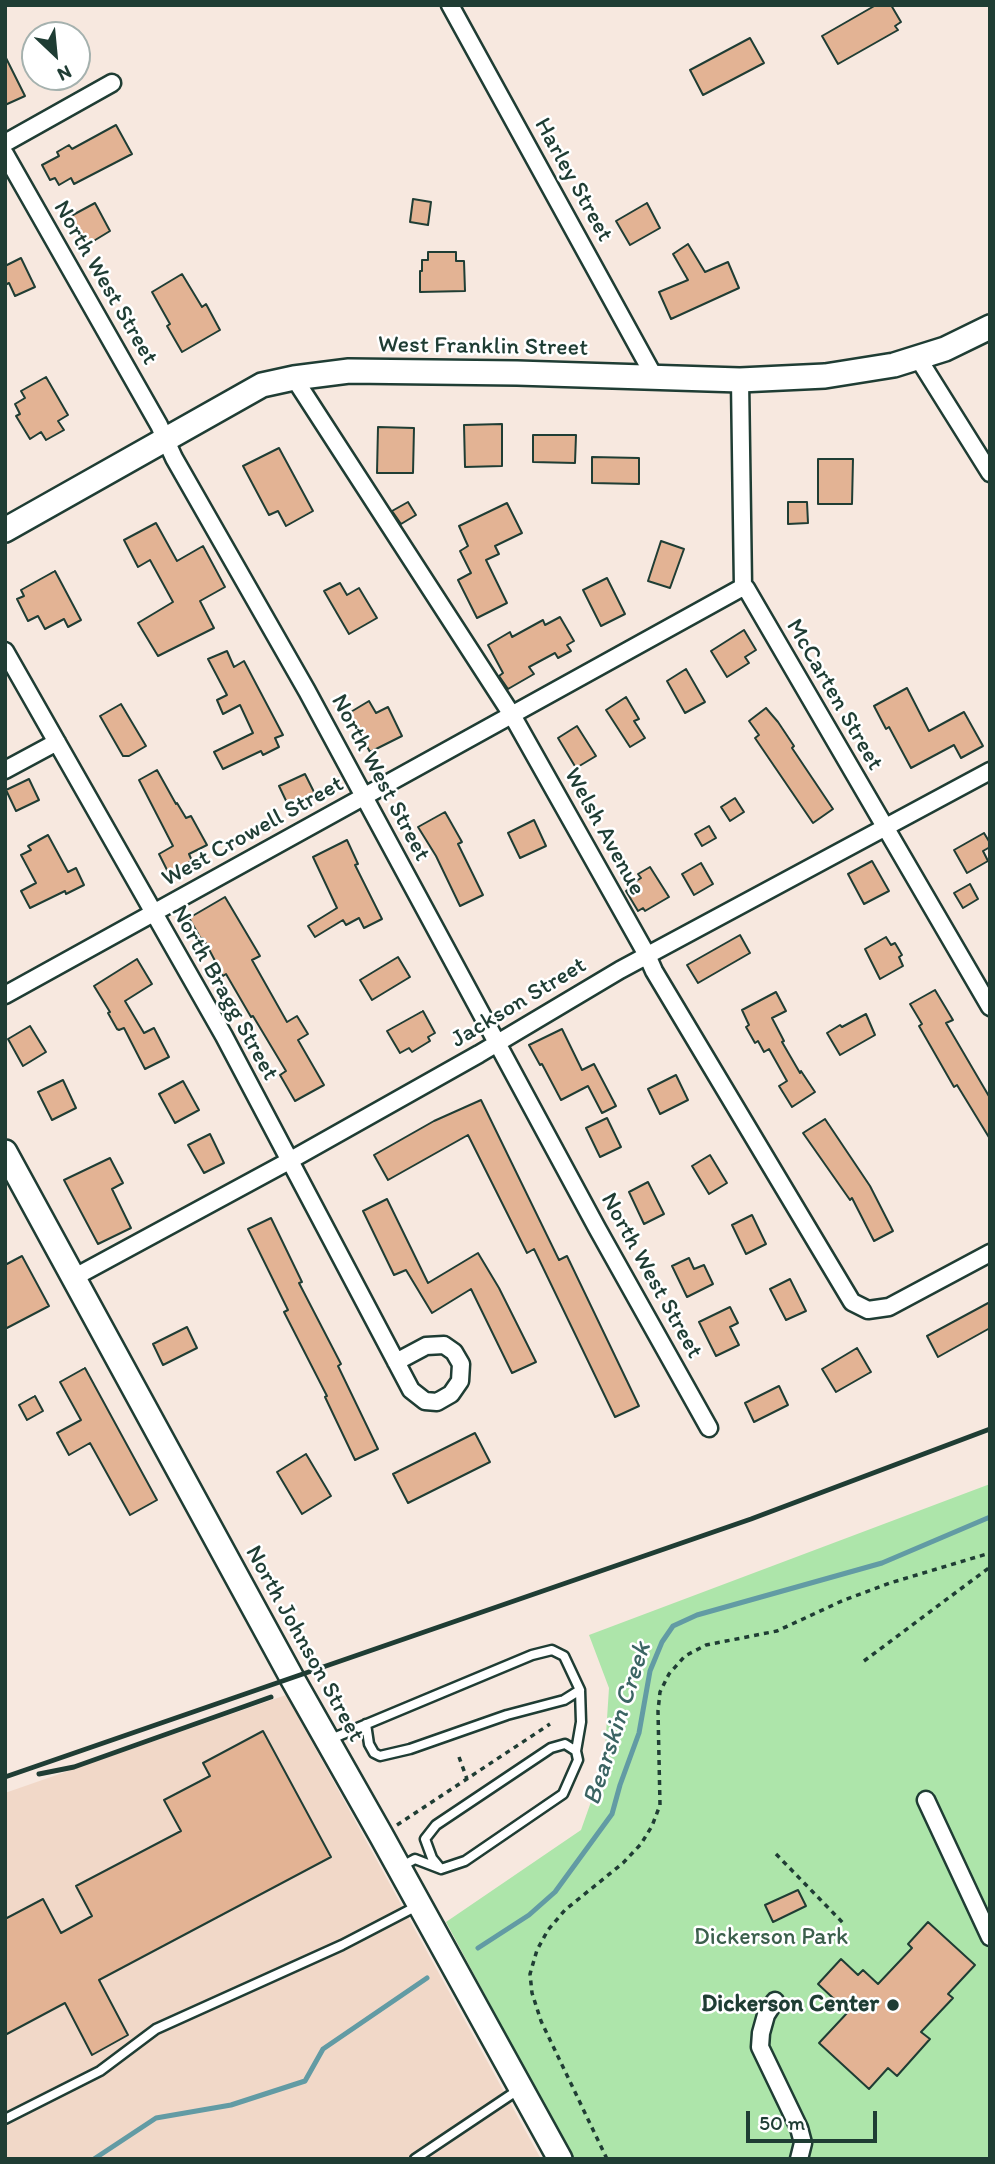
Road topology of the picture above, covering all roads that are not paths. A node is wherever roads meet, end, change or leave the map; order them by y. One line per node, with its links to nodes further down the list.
1 (450, 5): 8 (street, Harley Street)
2 (113, 83): 3 (street)
3 (5, 143)
4 (5, 154): 10 (street, North West Street)
5 (990, 327): 6 (main road, West Franklin Street)
6 (918, 358): 9 (main road, West Franklin Street); 11 (street)
7 (294, 377): 8 (main road, West Franklin Street); 10 (main road, West Franklin Street); 15 (street, Welsh Avenue)
8 (655, 378): 9 (main road, West Franklin Street)
9 (740, 380): 13 (street)
10 (166, 440): 12 (main road, West Franklin Street); 19 (street, North West Street)
11 (990, 473)
12 (5, 530)
13 (743, 587): 15 (street, West Crowell Street); 20 (street, McCarten Street)
14 (5, 651): 16 (street, North Bragg Street)
15 (512, 715): 19 (street, West Crowell Street); 22 (street, Welsh Avenue)
16 (57, 742): 17 (street); 21 (street, North Bragg Street)
17 (5, 770)
18 (990, 771): 20 (street, Jackson Street)
19 (364, 797): 21 (street, West Crowell Street); 25 (street, North West Street)
20 (884, 827): 22 (street, Jackson Street); 24 (street, McCarten Street)
21 (154, 913): 23 (street, West Crowell Street); 27 (street, North Bragg Street)
22 (647, 955): 25 (street, Jackson Street); 28 (street, Welsh Avenue)
23 (5, 995)
24 (990, 1007)
25 (498, 1043): 27 (street, Jackson Street); 31 (street, North West Street)
26 (5, 1152): 29 (main road, North Johnson Street)
27 (289, 1161): 29 (street, Jackson Street); 30 (street, North Bragg Street)
28 (990, 1253)
29 (73, 1278): 34 (main road, North Johnson Street)
30 (396, 1362)
31 (709, 1428)
32 (580, 1690): 33 (lane); 33 (lane); 35 (lane)
33 (366, 1724): 34 (lane)
34 (327, 1740): 37 (main road, North Johnson Street)
35 (576, 1751): 38 (lane); 38 (lane)
36 (926, 1800): 40 (street)
37 (399, 1867): 38 (lane); 39 (main road, North Johnson Street)
38 (441, 1868)
39 (419, 1905): 42 (main road, North Johnson Street); 43 (lane)
40 (990, 1937)
41 (775, 2001): 46 (street)
42 (521, 2088): 44 (lane); 45 (main road, North Johnson Street)
43 (5, 2119)
44 (415, 2159)
45 (560, 2159)
46 (799, 2159)

